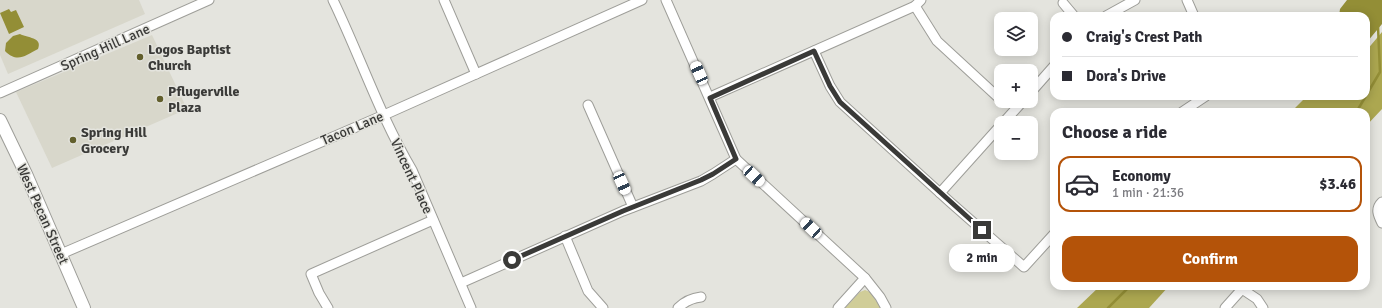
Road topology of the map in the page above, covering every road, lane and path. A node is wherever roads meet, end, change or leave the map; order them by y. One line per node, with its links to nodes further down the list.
1 (209, 0): 17 (street, Spring Hill Lane)
2 (333, 0): 26 (street, Vincent Place)
3 (444, 0): 15 (street)
4 (642, 0): 15 (street, Tacon Lane)
5 (666, 0): 19 (street)
6 (1135, 0): 11 (street)
7 (1187, 0): 12 (street)
8 (918, 3): 13 (street); 18 (street)
9 (1063, 3): 10 (street)
10 (1071, 12)
11 (1113, 12)
12 (1192, 12)
13 (814, 51): 19 (street); 31 (street)
14 (1050, 71): 16 (street)
15 (476, 74): 26 (street, Tacon Lane)
16 (1038, 84)
17 (0, 93)
18 (994, 94)
19 (710, 98): 30 (street)
20 (1200, 100): 24 (street)
21 (588, 105): 33 (street)
22 (1010, 108): 25 (street)
23 (1016, 108): 25 (street)
24 (1188, 108)
25 (1013, 111): 27 (street)
26 (384, 115): 34 (street, Vincent Place); 38 (street, Tacon Lane)
27 (1009, 116)
28 (0, 120): 38 (main road, West Pecan Street)
29 (994, 133): 31 (street)
30 (736, 159): 33 (street); 39 (street)
31 (940, 193): 37 (street)
32 (1382, 202): 35 (street)
33 (633, 207): 36 (street)
34 (433, 220): 40 (street, Vincent Place); 45 (street)
35 (1382, 224)
36 (565, 236): 40 (street); 47 (street)
37 (1050, 238)
38 (61, 254): 44 (main road, West Pecan Street)
39 (865, 278): 49 (street); 50 (street)
40 (461, 283): 46 (street, Vincent Place)
41 (1241, 290): 51 (street)
42 (1244, 290): 52 (street)
43 (701, 297): 48 (street)
44 (84, 308)
45 (328, 308)
46 (471, 308)
47 (603, 308)
48 (678, 308)
49 (838, 308)
50 (886, 308)
51 (1225, 308)
52 (1263, 308)

